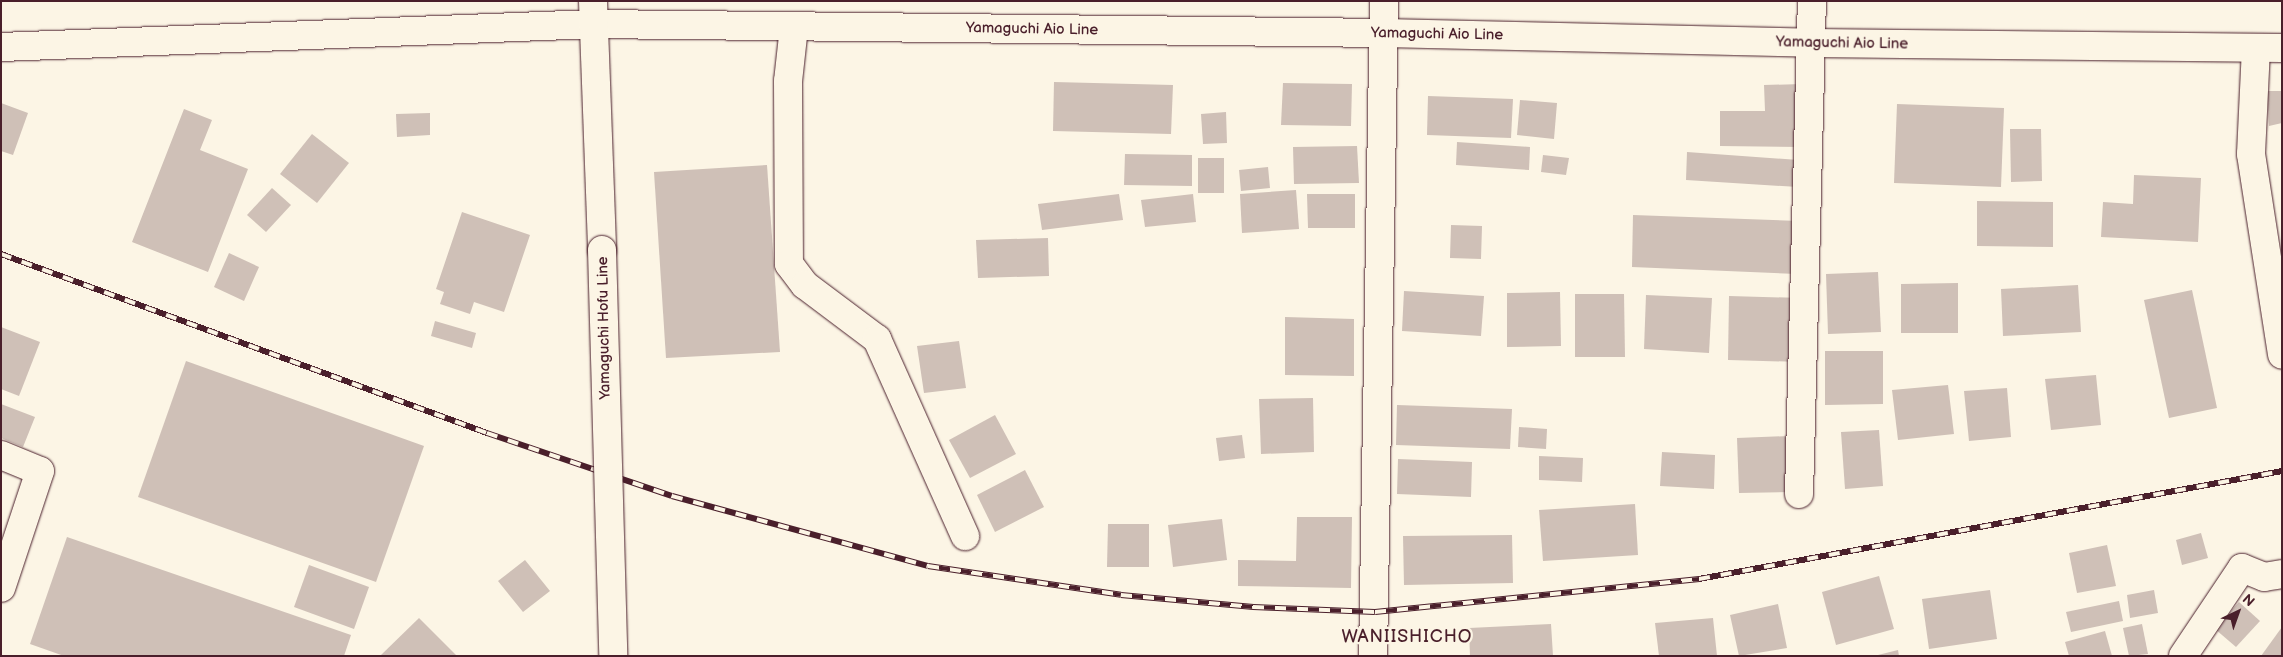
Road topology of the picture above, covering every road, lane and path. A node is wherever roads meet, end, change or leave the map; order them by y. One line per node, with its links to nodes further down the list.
1 (1384, 1): 5 (street)
2 (1812, 1): 6 (street)
3 (593, 13): 4 (street, Yamaguchi Aio Line); 7 (street, Yamaguchi Aio Line); 15 (street, Yamaguchi Hofu Line, bridge)
4 (794, 27): 5 (street, Yamaguchi Aio Line); 12 (street)
5 (1384, 33): 6 (street, Yamaguchi Aio Line); 16 (street)
6 (1812, 43): 8 (street, Yamaguchi Aio Line); 11 (street)
7 (1, 47)
8 (2269, 48): 9 (street)
9 (2282, 355)
10 (1, 455): 14 (street)
11 (1800, 494)
12 (965, 536)
13 (2282, 574): 17 (street)
14 (1, 588)
15 (612, 656)
16 (1373, 656)
17 (2183, 656)

